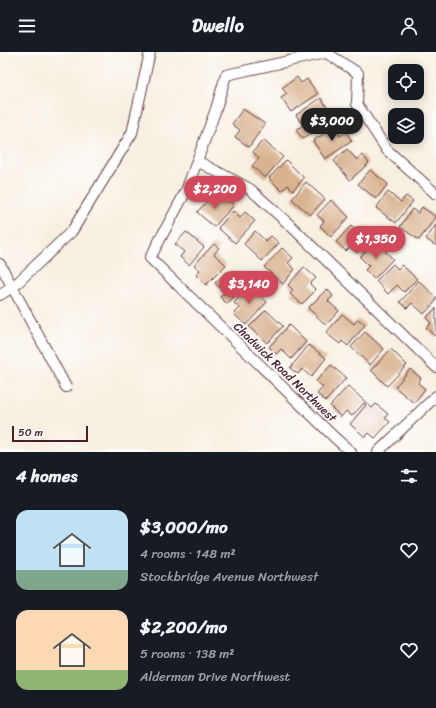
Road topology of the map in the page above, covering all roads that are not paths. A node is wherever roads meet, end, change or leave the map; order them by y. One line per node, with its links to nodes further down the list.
1 (150, 52): 6 (street)
2 (325, 52): 3 (street); 4 (street)
3 (197, 161): 8 (street); 11 (street, Chadwick Road Northwest)
4 (436, 194)
5 (0, 264): 6 (street)
6 (13, 287): 7 (street); 9 (street)
7 (0, 295)
8 (436, 367)
9 (66, 387)
10 (436, 396): 12 (street)
11 (351, 452)
12 (378, 452)

